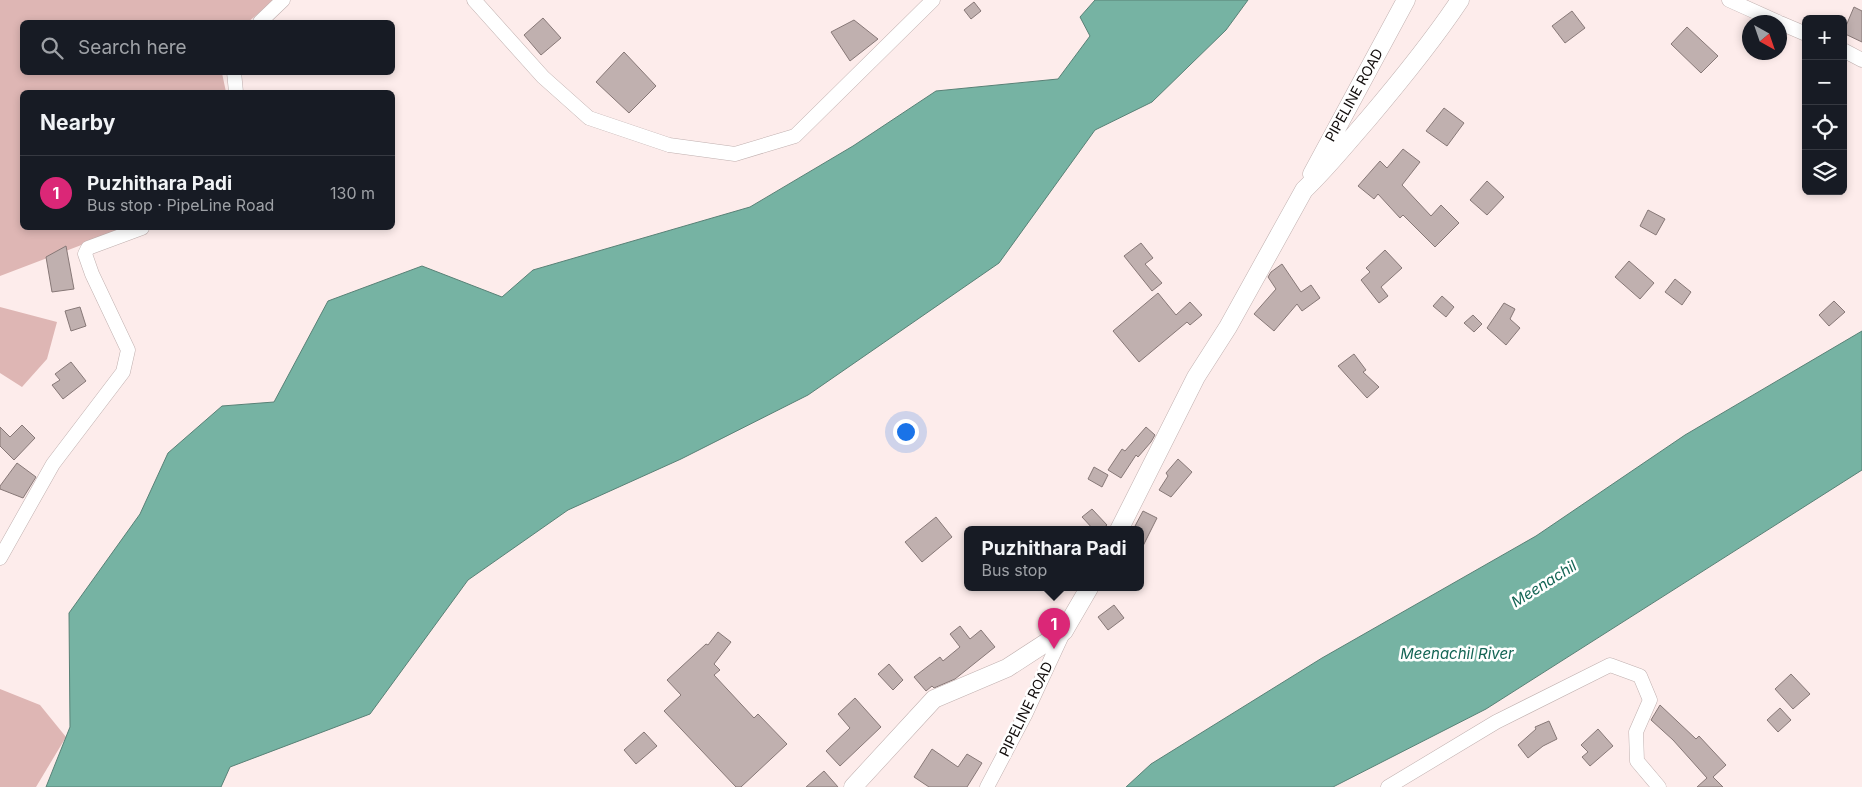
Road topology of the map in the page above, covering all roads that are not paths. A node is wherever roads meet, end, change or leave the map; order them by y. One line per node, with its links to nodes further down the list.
1 (283, 0): 8 (street)
2 (474, 0): 3 (street)
3 (933, 0)
4 (1406, 0): 15 (main road, PIPELINE ROAD)
5 (1460, 0): 15 (main road)
6 (1729, 0): 7 (street)
7 (1762, 15)
8 (262, 20)
9 (1787, 26): 10 (street)
10 (1802, 32)
11 (1847, 52): 12 (street)
12 (1862, 60)
13 (234, 75): 14 (street)
14 (236, 90)
15 (1304, 190): 17 (main road)
16 (137, 230): 18 (street)
17 (1121, 526)
18 (0, 558)
19 (1087, 591): 20 (main road)
20 (1064, 631): 21 (main road); 22 (street, PIPELINE ROAD)
21 (853, 787)
22 (986, 787)
23 (1388, 787): 24 (street)
24 (1659, 787)

